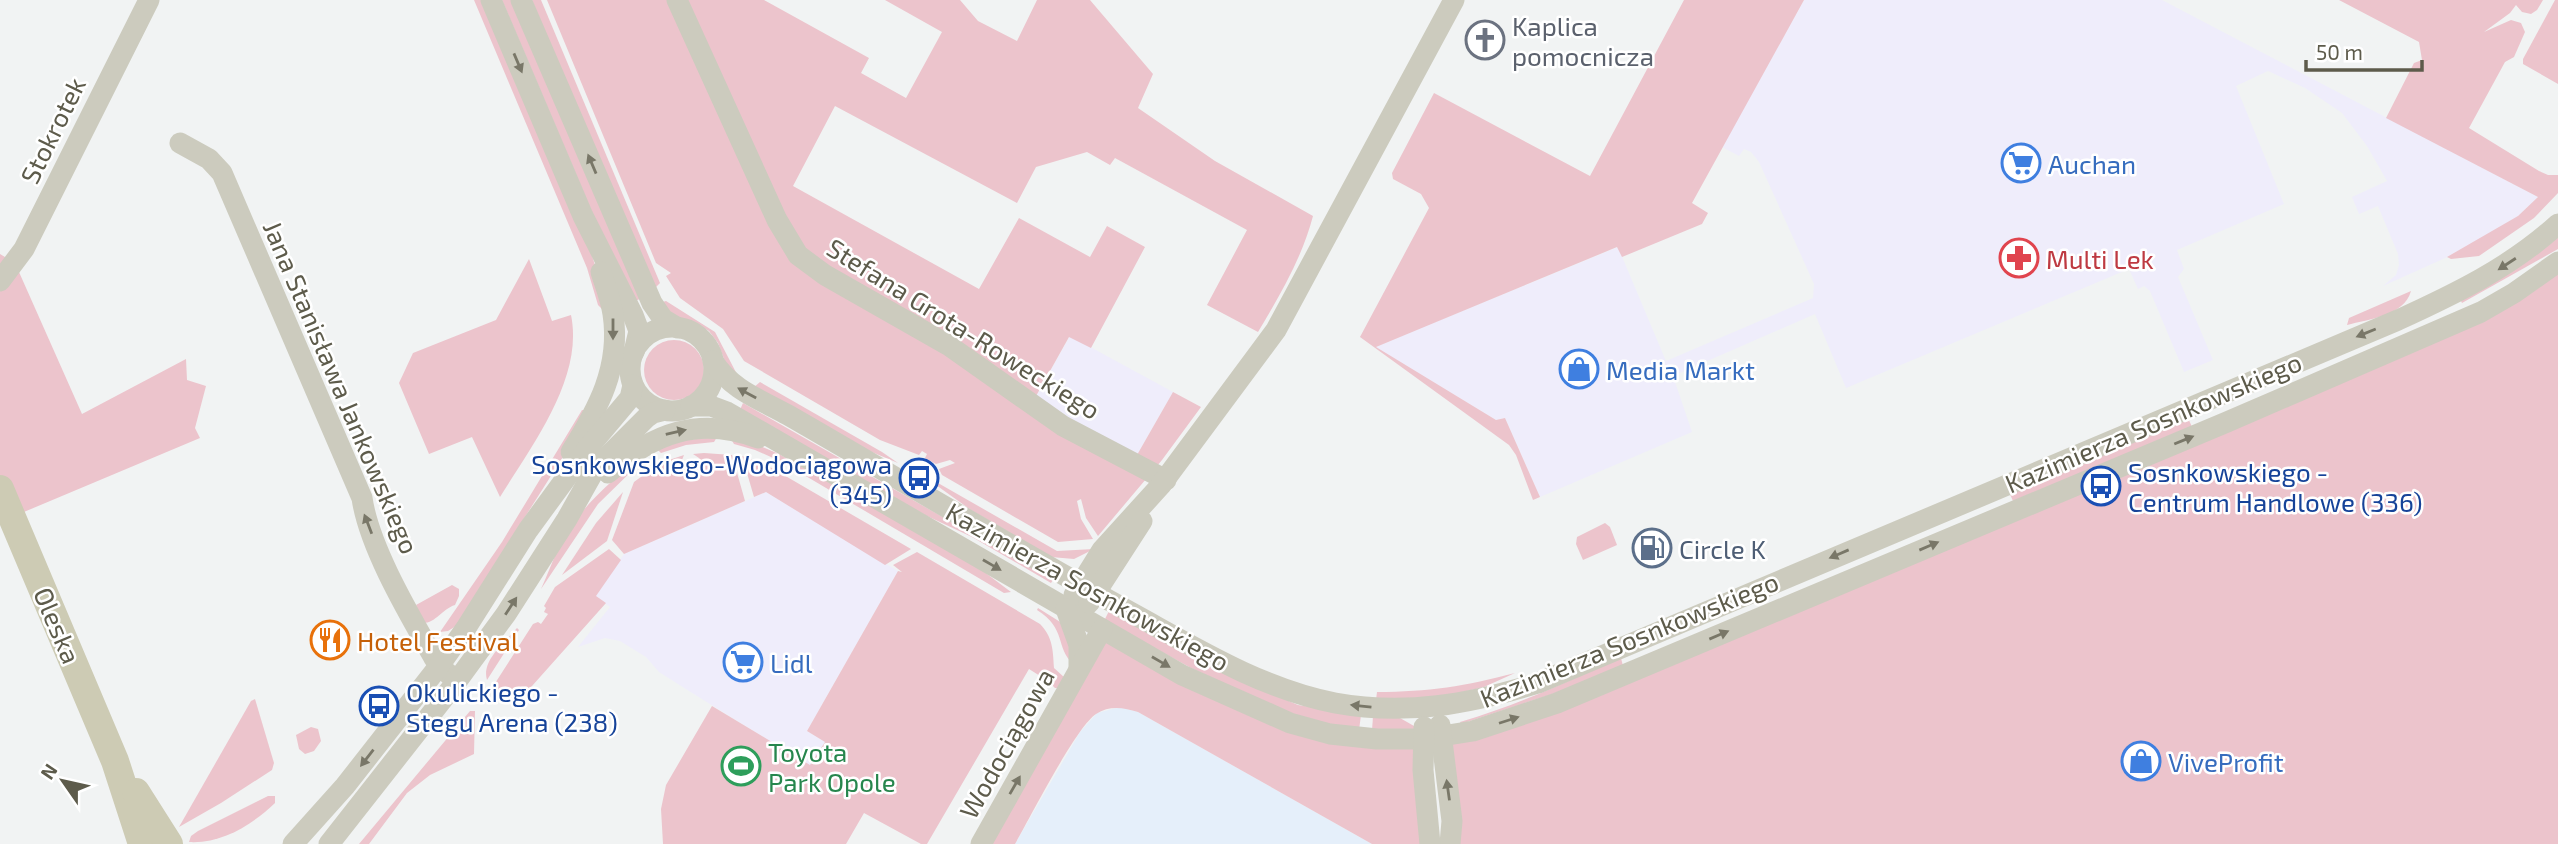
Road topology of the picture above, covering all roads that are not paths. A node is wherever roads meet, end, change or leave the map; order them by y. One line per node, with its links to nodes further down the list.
1 (149, 0): 10 (street, Stokrotek)
2 (491, 0): 7 (street, one-way to 7)
3 (521, 0): 11 (street, one-way to 3)
4 (677, 0): 18 (street, Stefana Grota-Roweckiego)
5 (1454, 0): 18 (street)
6 (180, 143): 25 (street, Jana Stanisława Jankowskiego, one-way to 6)
7 (583, 216): 12 (street); 21 (street, one-way to 21)
8 (2558, 224): 28 (street, Kazimierza Sosnkowskiego, one-way to 28)
9 (2558, 262): 29 (street, Kazimierza Sosnkowskiego, one-way to 9)
10 (0, 282)
11 (678, 328): 12 (street); 13 (street)
12 (634, 352): 14 (street)
13 (713, 361): 15 (street); 22 (street, Kazimierza Sosnkowskiego, one-way to 13)
14 (633, 385): 16 (street); 21 (street)
15 (691, 407): 16 (street); 17 (street, Kazimierza Sosnkowskiego)
16 (665, 411): 20 (street)
17 (796, 454): 20 (street, one-way to 17); 23 (street, Kazimierza Sosnkowskiego, one-way to 23)
18 (1164, 483): 22 (street)
19 (0, 489): 30 (main road, Oleska)
20 (567, 519): 27 (street, one-way to 20)
21 (528, 530): 25 (street)
22 (1088, 589): 23 (street); 28 (street, Kazimierza Sosnkowskiego, one-way to 22)
23 (1073, 613): 24 (street, Kazimierza Sosnkowskiego); 26 (street, Wodociągowa)
24 (1101, 629): 26 (street, Wodociągowa); 29 (street, Kazimierza Sosnkowskiego, one-way to 29)
25 (439, 666): 27 (street); 33 (street, one-way to 33)
26 (1079, 670): 35 (street, Wodociągowa, one-way to 26)
27 (457, 681): 34 (street)
28 (1429, 707): 29 (street)
29 (1433, 738): 36 (street); 37 (street, one-way to 29)
30 (115, 761): 31 (main road, Oleska); 32 (main road, Oleska)
31 (142, 844)
32 (169, 844)
33 (293, 844)
34 (329, 844)
35 (981, 844)
36 (1430, 844)
37 (1450, 844)

